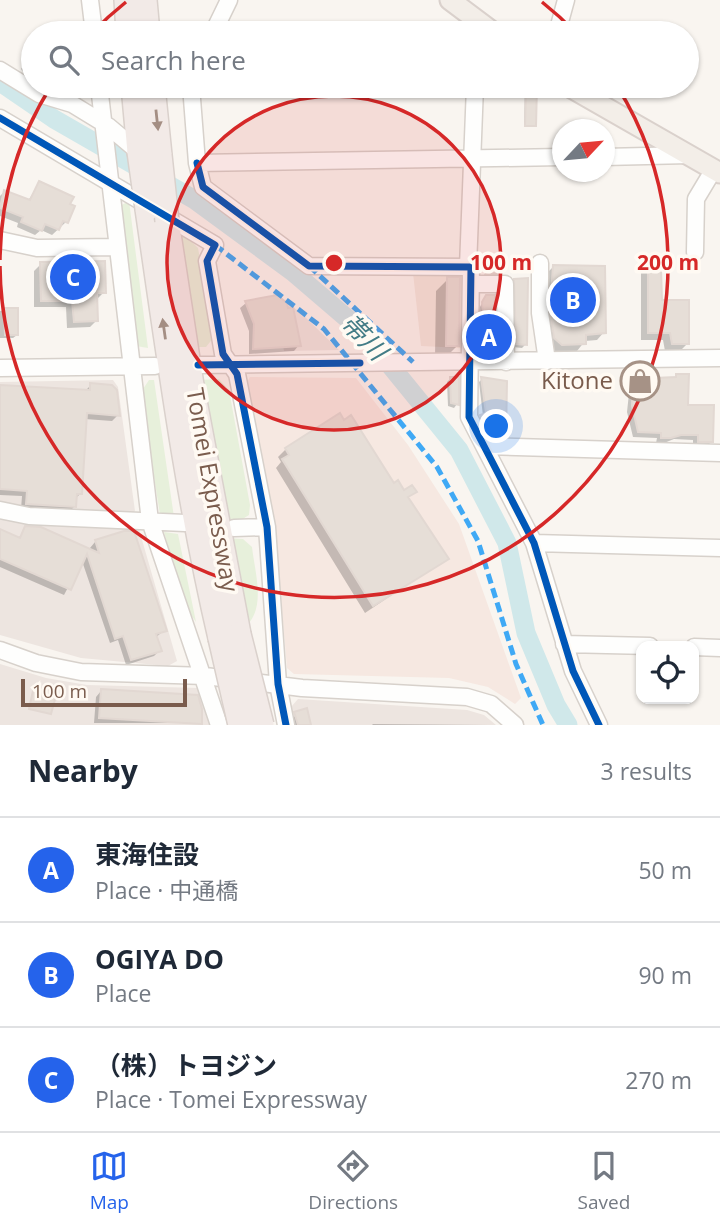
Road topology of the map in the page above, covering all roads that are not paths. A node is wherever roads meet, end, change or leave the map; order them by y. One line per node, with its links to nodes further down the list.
1 (90, 0): 7 (street)
2 (126, 0): 8 (highway)
3 (145, 0): 9 (highway)
4 (229, 0): 10 (street)
5 (450, 0): 11 (main road)
6 (566, 0): 12 (street)
7 (93, 21)
8 (127, 21)
9 (147, 21)
10 (218, 21)
11 (469, 21)
12 (560, 21)
13 (0, 70): 14 (street)
14 (21, 83)
15 (52, 98): 23 (street)
16 (100, 98): 23 (street)
17 (136, 98): 24 (highway, Tomei Expressway)
18 (152, 98): 24 (highway, Tomei Expressway, one-way to 24)
19 (192, 98): 29 (street)
20 (474, 98): 28 (street)
21 (589, 98): 25 (main road)
22 (0, 118): 31 (street)
23 (103, 127): 24 (street); 31 (street)
24 (150, 153): 56 (highway, Tomei Expressway, bridge); 56 (highway, Tomei Expressway, one-way to 24, bridge)
25 (689, 155): 26 (street); 30 (main road)
26 (615, 157)
27 (552, 158): 28 (street)
28 (471, 159): 29 (street); 36 (street)
29 (197, 163): 36 (street)
30 (717, 171): 34 (street)
31 (109, 180): 33 (street); 43 (street)
32 (0, 240): 33 (street)
33 (116, 247): 44 (street)
34 (695, 252)
35 (540, 263): 39 (street)
36 (468, 267): 37 (street)
37 (471, 284): 40 (street); 41 (street)
38 (720, 358): 39 (street)
39 (547, 361): 41 (street)
40 (471, 362): 41 (street); 43 (street); 47 (street)
41 (506, 362)
42 (198, 365): 43 (street)
43 (230, 365): 52 (street)
44 (131, 366): 45 (street); 46 (street); 50 (street)
45 (155, 366)
46 (0, 368)
47 (486, 446): 48 (street); 54 (street)
48 (720, 453)
49 (0, 510): 50 (street)
50 (150, 520): 51 (street); 62 (street)
51 (185, 523)
52 (267, 527): 53 (street); 63 (street)
53 (234, 528)
54 (534, 543): 55 (street); 57 (street)
55 (720, 548)
56 (230, 636): 65 (highway, Tomei Expressway, bridge); 66 (highway, Tomei Expressway, bridge)
57 (564, 644): 58 (street); 69 (street)
58 (636, 646)
59 (699, 647): 60 (street)
60 (720, 648)
61 (0, 650): 62 (street)
62 (205, 676): 63 (street); 64 (street)
63 (278, 684): 67 (street); 68 (street)
64 (219, 725)
65 (240, 725)
66 (262, 725)
67 (286, 725)
68 (515, 725)
69 (599, 725)

